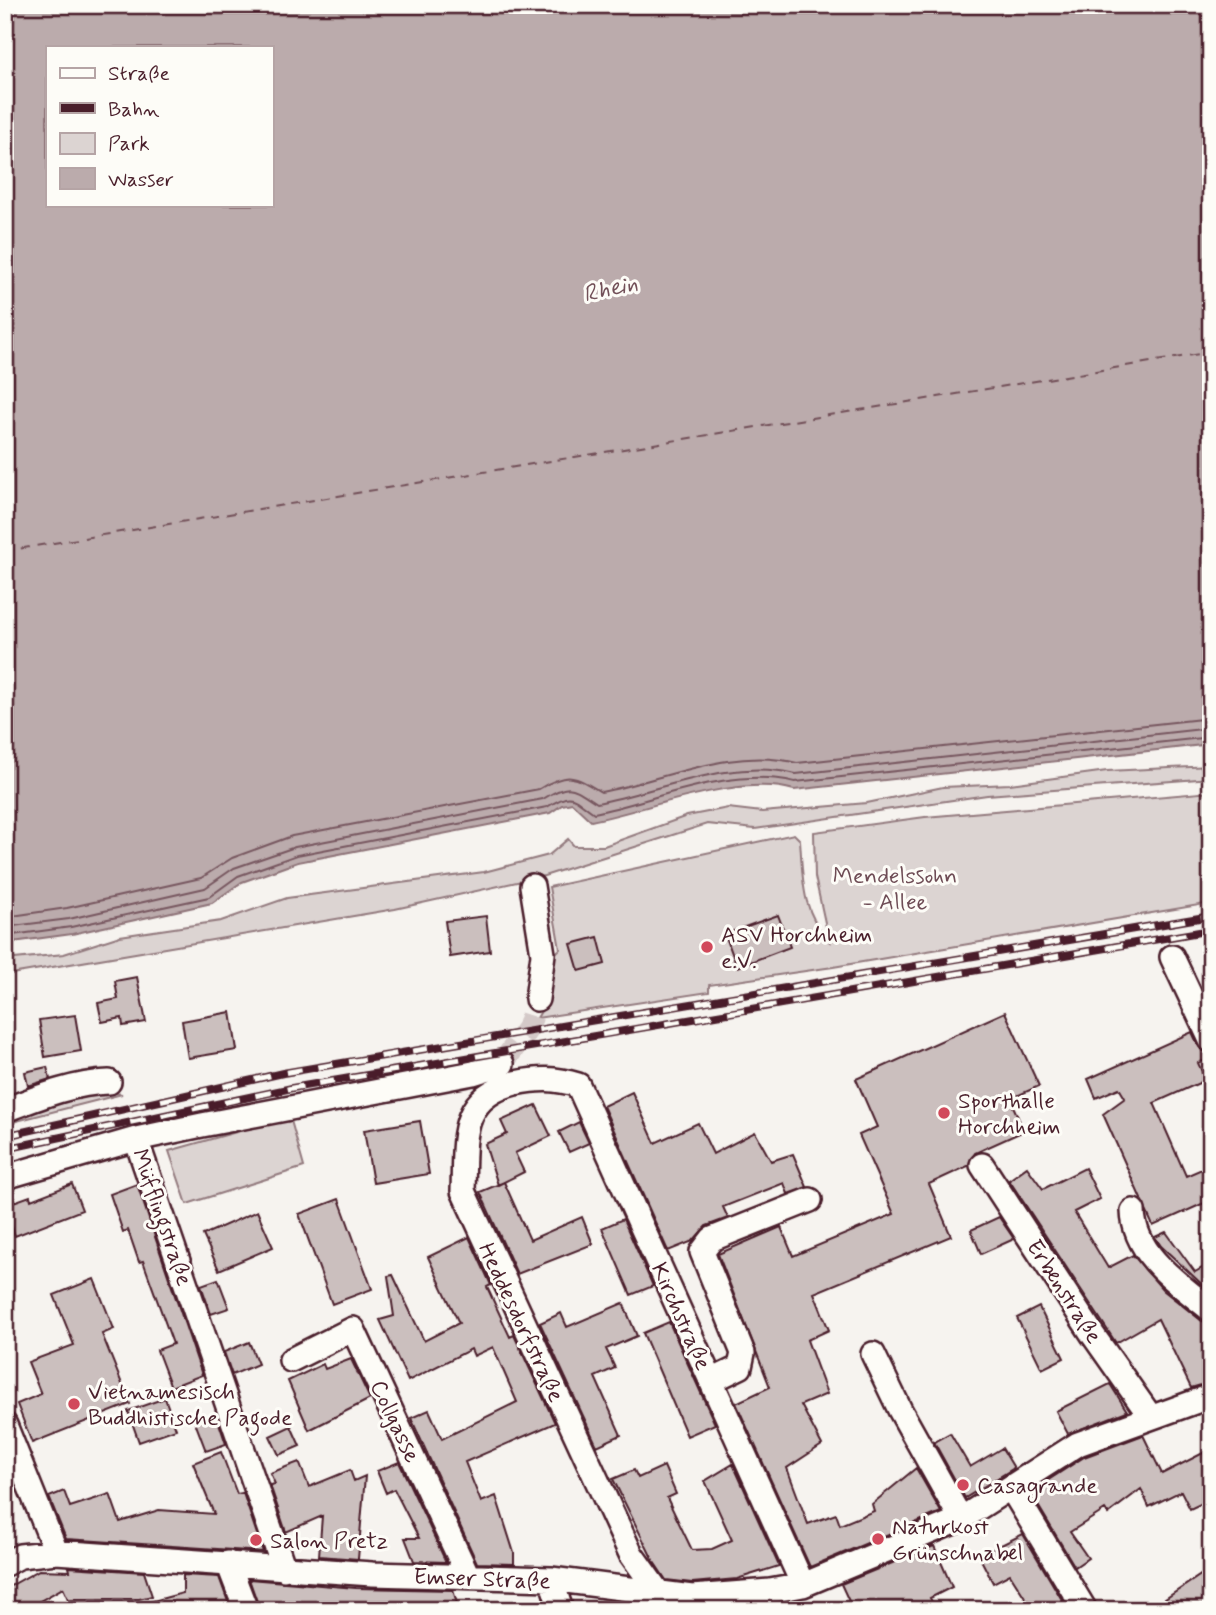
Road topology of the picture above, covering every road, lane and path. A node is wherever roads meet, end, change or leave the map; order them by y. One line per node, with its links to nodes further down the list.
1 (531, 886): 3 (street)
2 (1172, 957): 4 (street)
3 (537, 999)
4 (1211, 1040)
5 (502, 1064): 9 (street, Müfflingstraße)
6 (538, 1078): 17 (street, Kirchstraße); 30 (street, Heddesdorfstraße)
7 (109, 1082): 8 (street)
8 (5, 1110)
9 (136, 1139): 11 (street); 26 (street, Müfflingstraße)
10 (982, 1165): 19 (street, Erbenstraße)
11 (5, 1177)
12 (810, 1200): 17 (street)
13 (1133, 1211): 14 (street)
14 (1211, 1310)
15 (873, 1354): 22 (street)
16 (291, 1360): 27 (street, Collgasse)
17 (711, 1381): 29 (street, Kirchstraße)
18 (1211, 1396): 19 (street, Emser Straße)
19 (1150, 1416): 21 (street, Emser Straße)
20 (5, 1425): 23 (street)
21 (1011, 1488): 22 (street, Emser Straße); 33 (street)
22 (961, 1518): 29 (street, Emser Straße)
23 (56, 1552): 24 (street, Emser Straße); 25 (street, Emser Straße)
24 (228, 1563): 26 (street, Emser Straße); 31 (street)
25 (5, 1564)
26 (284, 1569): 27 (street, Emser Straße)
27 (468, 1576): 28 (street, Emser Straße)
28 (551, 1579): 30 (street, Emser Straße); 32 (street)
29 (803, 1585): 30 (street, Emser Straße)
30 (657, 1592)
31 (247, 1610)
32 (561, 1610)
33 (1084, 1610)

